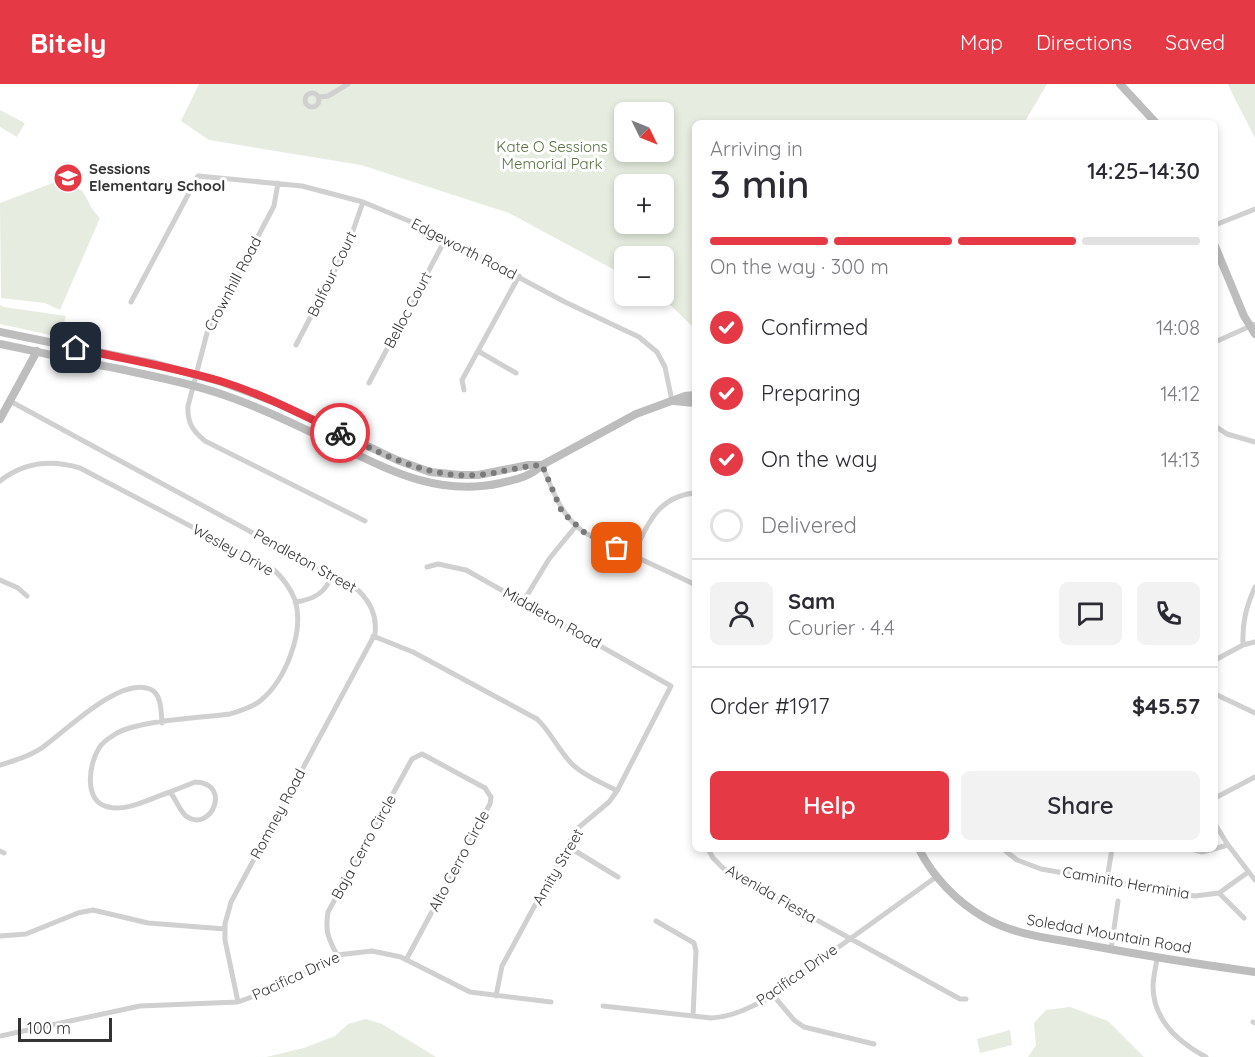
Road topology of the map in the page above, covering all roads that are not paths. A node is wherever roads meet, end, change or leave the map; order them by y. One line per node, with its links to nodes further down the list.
1 (348, 84): 3 (street)
2 (1120, 84): 4 (main road)
3 (319, 97)
4 (1153, 120)
5 (278, 183): 6 (street, Edgeworth Road); 12 (street, Edgeworth Road); 23 (street, Crownhill Road)
6 (363, 202): 9 (street, Edgeworth Road); 19 (street, Balfour Court)
7 (1255, 209): 8 (street)
8 (1218, 224)
9 (446, 238): 11 (street, Edgeworth Road); 24 (street, Belloc Court)
10 (1218, 252): 13 (main road)
11 (519, 276): 21 (street); 29 (street, Edgeworth Road)
12 (131, 302)
13 (1252, 325): 15 (main road); 17 (street)
14 (0, 332): 16 (main road)
15 (1255, 334)
16 (39, 339): 20 (street); 23 (main road)
17 (1218, 341)
18 (0, 344): 20 (main road)
19 (296, 345)
20 (37, 351): 25 (main road); 28 (main road)
21 (478, 351): 22 (street); 26 (street)
22 (516, 373)
23 (195, 374): 25 (street, Crownhill Road); 34 (main road)
24 (369, 383)
25 (192, 386): 34 (main road); 37 (street)
26 (464, 390)
27 (692, 395): 29 (main road)
28 (10, 401): 31 (main road); 41 (street, Pendleton Street)
29 (672, 401): 30 (main road); 34 (main road)
30 (692, 403)
31 (0, 419)
32 (1218, 428): 33 (street)
33 (1255, 442)
34 (542, 465): 38 (street)
35 (0, 481): 46 (street, Wesley Drive)
36 (692, 494): 39 (street)
37 (365, 521)
38 (576, 526): 39 (street); 47 (street)
39 (633, 555): 43 (street)
40 (427, 567): 47 (street, Middleton Road)
41 (332, 575): 46 (street); 48 (street, Pendleton Street)
42 (0, 580): 45 (street)
43 (692, 583)
44 (1255, 587): 50 (street)
45 (27, 596)
46 (295, 602): 55 (street)
47 (523, 602): 52 (street, Middleton Road)
48 (373, 636): 59 (street); 79 (street, Romney Road)
49 (1255, 642): 50 (street)
50 (1243, 645): 51 (street)
51 (1218, 658)
52 (671, 686): 59 (street, Amity Street)
53 (1218, 695): 54 (street)
54 (1255, 713)
55 (162, 723): 57 (street); 60 (street)
56 (429, 757): 83 (street, Baja Cerro Circle); 85 (street, Alto Cerro Circle)
57 (0, 765)
58 (1255, 777): 61 (street)
59 (617, 791): 64 (street, Amity Street)
60 (170, 792): 60 (street)
61 (1218, 796)
62 (1218, 829): 63 (street)
63 (1228, 845): 65 (street); 70 (street)
64 (567, 846): 71 (street); 88 (street, Amity Street)
65 (1218, 848)
66 (710, 852): 81 (street, Avenida Fiesta)
67 (921, 852): 72 (main road, Soledad Mountain Road)
68 (1006, 852): 73 (street, Caminito Herminia)
69 (1112, 852): 73 (street)
70 (1248, 873): 74 (street); 75 (street)
71 (618, 877)
72 (936, 877): 81 (street, Pacifica Drive); 82 (main road, Soledad Mountain Road)
73 (1107, 879): 75 (street, Caminito Herminia)
74 (1255, 880)
75 (1220, 893): 77 (street)
76 (1118, 901): 82 (street)
77 (1244, 918)
78 (656, 921): 93 (street)
79 (225, 929): 80 (street); 90 (street, Romney Road)
80 (0, 936)
81 (850, 938): 87 (street, Pacifica Drive); 89 (street, Avenida Fiesta)
82 (1111, 950): 84 (main road, Soledad Mountain Road)
83 (337, 955): 85 (street, Pacifica Drive); 90 (street, Pacifica Drive)
84 (1157, 958): 86 (main road, Soledad Mountain Road); 96 (street)
85 (406, 960): 88 (street, Pacifica Drive)
86 (1255, 972)
87 (773, 995): 93 (street, Pacifica Drive); 95 (street)
88 (496, 996): 91 (street, Pacifica Drive)
89 (966, 999)
90 (238, 1002): 94 (street, Pacifica Drive)
91 (551, 1002)
92 (603, 1006): 93 (street, Pacifica Drive)
93 (693, 1016)
94 (0, 1036)
95 (874, 1044)
96 (1206, 1057)

